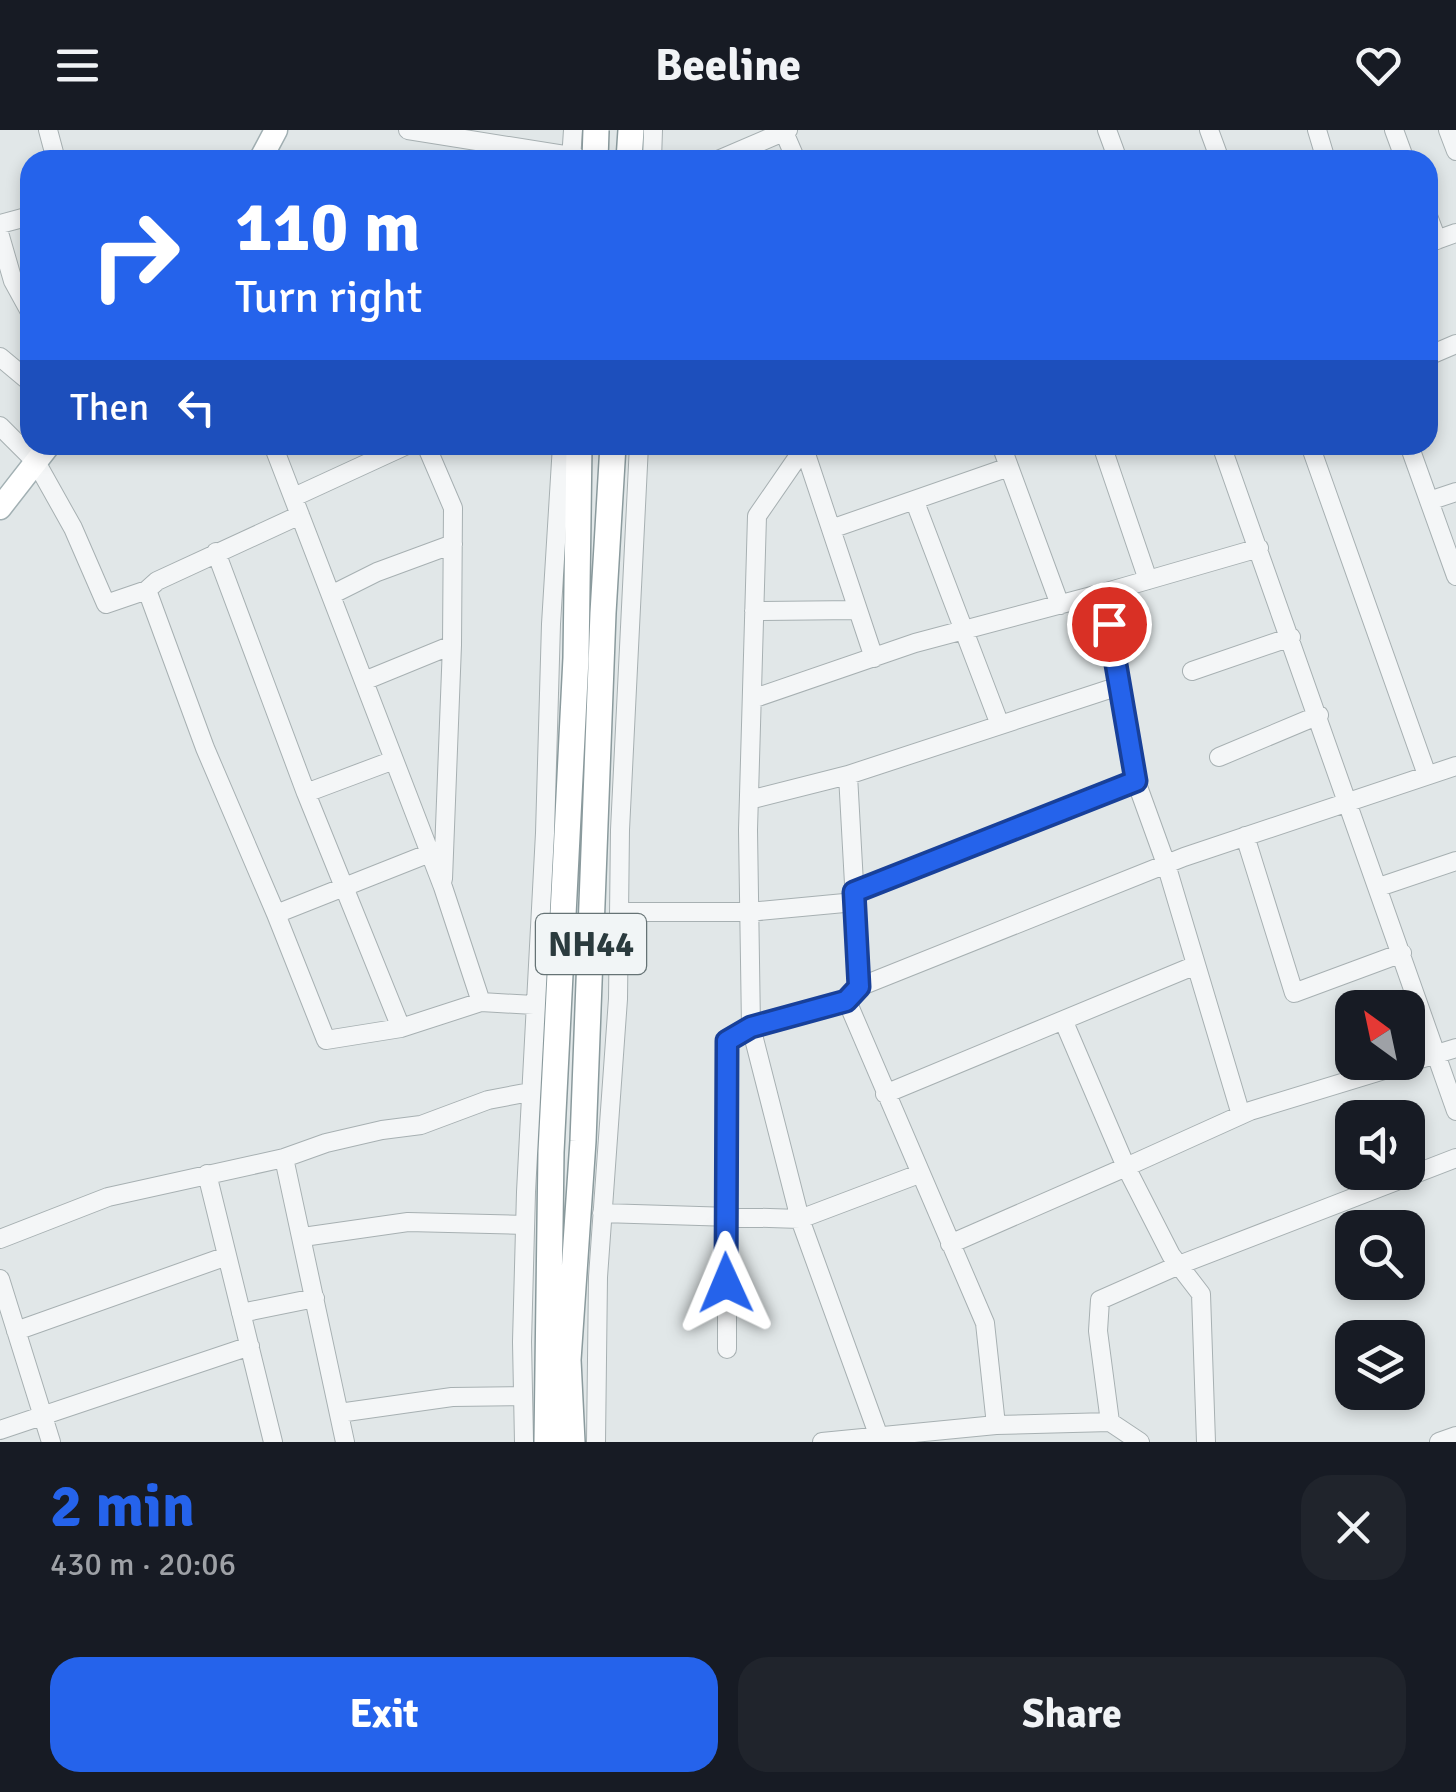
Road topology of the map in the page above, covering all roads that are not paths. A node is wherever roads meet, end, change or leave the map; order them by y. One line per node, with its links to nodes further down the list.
1 (408, 130): 4 (street)
2 (1448, 130): 6 (street)
3 (786, 131): 5 (street)
4 (529, 150)
5 (741, 150)
6 (1456, 150)
7 (0, 236): 8 (street)
8 (20, 294)
9 (0, 357): 10 (street)
10 (20, 374)
11 (42, 455): 29 (main road)
12 (43, 455): 39 (street)
13 (277, 455): 32 (street)
14 (389, 455): 32 (street)
15 (430, 455): 34 (street)
16 (561, 455): 79 (street)
17 (579, 455): 121 (highway, NH44)
18 (612, 455): 89 (highway, NH44)
19 (638, 455): 72 (street)
20 (799, 455): 44 (street)
21 (808, 455): 33 (street)
22 (1005, 455): 27 (street)
23 (1105, 455): 38 (street)
24 (1225, 455): 35 (street)
25 (1314, 455): 59 (street)
26 (1413, 455): 30 (street)
27 (1009, 467): 31 (street); 42 (street)
28 (1456, 492): 30 (street)
29 (2, 500)
30 (1429, 501): 37 (street)
31 (915, 502): 33 (street); 45 (street)
32 (297, 506): 36 (street); 41 (street)
33 (831, 530): 43 (street)
34 (453, 544): 41 (street); 47 (street)
35 (1259, 548): 38 (street); 46 (street)
36 (216, 552): 39 (street); 61 (street)
37 (1456, 576)
38 (1148, 580): 40 (street)
39 (147, 590): 74 (street)
40 (1104, 593): 42 (street); 51 (street)
41 (331, 594): 50 (street)
42 (1060, 605): 45 (street)
43 (857, 610): 44 (street); 48 (street)
44 (754, 611): 52 (street)
45 (964, 631): 48 (street); 54 (street)
46 (1291, 637): 49 (street); 53 (street)
47 (452, 645): 50 (street); 68 (street)
48 (874, 658): 52 (street)
49 (1192, 671)
50 (364, 681): 56 (street)
51 (1120, 686): 54 (street); 60 (street)
52 (752, 699): 62 (street)
53 (1319, 716): 55 (street); 63 (street)
54 (1000, 725): 58 (street)
55 (1220, 757)
56 (394, 760): 61 (street); 65 (street)
57 (1456, 766): 59 (street)
58 (848, 775): 62 (street); 71 (street)
59 (1427, 775): 63 (street)
60 (1136, 781): 66 (street); 71 (street)
61 (306, 793): 70 (street)
62 (749, 800): 73 (street)
63 (1349, 800): 64 (street); 69 (street)
64 (1245, 836): 66 (street); 75 (street)
65 (430, 853): 68 (street); 70 (street)
66 (1166, 864): 76 (street); 77 (street)
67 (1455, 865): 69 (street)
68 (443, 886): 78 (street)
69 (1379, 887): 75 (street)
70 (346, 888): 74 (street); 82 (street)
71 (854, 897): 73 (street); 77 (street)
72 (619, 912): 73 (street); 89 (street)
73 (749, 912): 81 (street)
74 (276, 914): 82 (street)
75 (1402, 953): 84 (street)
76 (1196, 966): 80 (street); 88 (street)
77 (853, 994): 81 (street); 86 (street)
78 (481, 1002): 79 (street); 82 (street)
79 (534, 1005): 85 (street)
80 (1064, 1022): 86 (street); 92 (street)
81 (751, 1027): 96 (street); 97 (street)
82 (401, 1028)
83 (1456, 1048): 84 (street)
84 (1437, 1054): 87 (street); 88 (street)
85 (530, 1092): 90 (street); 98 (street)
86 (885, 1094): 94 (street)
87 (1456, 1110)
88 (1241, 1115): 92 (street)
89 (595, 1142): 95 (street); 122 (highway, NH44)
90 (284, 1158): 93 (street); 99 (street)
91 (1456, 1158): 103 (street)
92 (1126, 1167): 101 (street); 103 (street)
93 (207, 1174): 100 (street); 102 (street)
94 (919, 1174): 97 (street); 101 (street)
95 (602, 1213): 96 (street); 123 (street)
96 (724, 1217): 97 (street); 109 (street)
97 (800, 1219): 116 (street)
98 (525, 1225): 99 (street); 110 (street)
99 (303, 1237): 105 (street)
100 (0, 1239)
101 (950, 1244): 114 (street)
102 (227, 1256): 106 (street); 107 (street)
103 (1179, 1265): 113 (street); 126 (street)
104 (0, 1279): 107 (street)
105 (315, 1298): 106 (street); 111 (street)
106 (242, 1313): 108 (street)
107 (16, 1331): 112 (street)
108 (250, 1346): 112 (street); 118 (street)
109 (727, 1350)
110 (522, 1396): 111 (street); 120 (street)
111 (339, 1413): 119 (street)
112 (43, 1414): 115 (street); 117 (street)
113 (1110, 1422): 114 (street); 125 (street)
114 (996, 1425): 116 (street)
115 (0, 1430)
116 (879, 1436): 124 (street)
117 (51, 1442)
118 (273, 1442)
119 (345, 1442)
120 (524, 1442)
121 (547, 1442)
122 (572, 1442)
123 (596, 1442)
124 (822, 1442)
125 (1140, 1442)
126 (1206, 1442)

